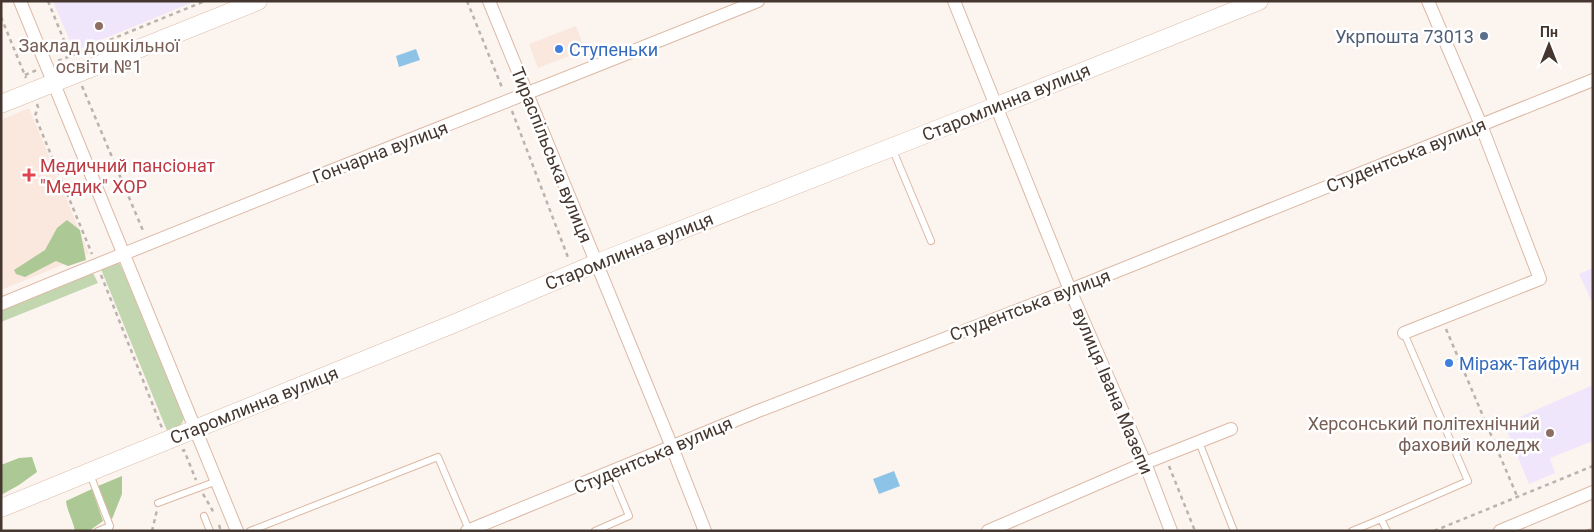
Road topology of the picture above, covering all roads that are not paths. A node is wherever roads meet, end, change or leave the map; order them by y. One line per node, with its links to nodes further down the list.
1 (20, 1): 9 (street)
2 (258, 1): 9 (street)
3 (489, 1): 10 (street, Тираспільська вулиця)
4 (758, 1): 10 (street, Гончарна вулиця)
5 (954, 1): 12 (street, вулиця Івана Мазепи)
6 (1260, 1): 12 (street, Старомлинна вулиця)
7 (1428, 1): 13 (street)
8 (1593, 80): 13 (street, Студентська вулиця)
9 (54, 83): 11 (street); 16 (street)
10 (527, 95): 16 (street, Гончарна вулиця); 17 (street, Тираспільська вулиця)
11 (1, 104)
12 (997, 106): 14 (street, Старомлинна вулиця); 18 (street, вулиця Івана Мазепи)
13 (1482, 125): 18 (street, Студентська вулиця); 20 (street)
14 (892, 147): 15 (lane); 17 (street, Старомлинна вулиця)
15 (932, 241)
16 (122, 253): 19 (street, Гончарна вулиця); 21 (street)
17 (597, 263): 21 (street, Старомлинна вулиця); 24 (street, Тираспільська вулиця)
18 (1070, 290): 24 (street, Студентська вулиця); 25 (street, вулиця Івана Мазепи)
19 (1, 304)
20 (1404, 333): 33 (lane)
21 (196, 429): 26 (street, Старомлинна вулиця); 28 (street)
22 (1231, 429): 23 (street)
23 (1198, 442): 25 (street); 45 (lane)
24 (672, 447): 27 (street, Студентська вулиця); 42 (street, Тираспільська вулиця)
25 (1144, 464): 43 (street); 44 (street, вулиця Івана Мазепи)
26 (90, 473): 31 (street, Старомлинна вулиця); 34 (lane)
27 (610, 473): 35 (lane); 36 (street, Студентська вулиця)
28 (217, 481): 30 (lane); 39 (street)
29 (1593, 492): 48 (street)
30 (158, 503)
31 (1, 508)
32 (204, 516): 38 (lane)
33 (1381, 519): 46 (lane); 47 (lane)
34 (109, 528): 37 (lane)
35 (606, 529): 41 (lane)
36 (468, 530): 40 (lane)
37 (98, 531)
38 (210, 531)
39 (237, 531)
40 (250, 531)
41 (595, 531)
42 (705, 531)
43 (988, 531)
44 (1171, 531)
45 (1234, 531)
46 (1352, 531)
47 (1386, 531)
48 (1500, 531)

